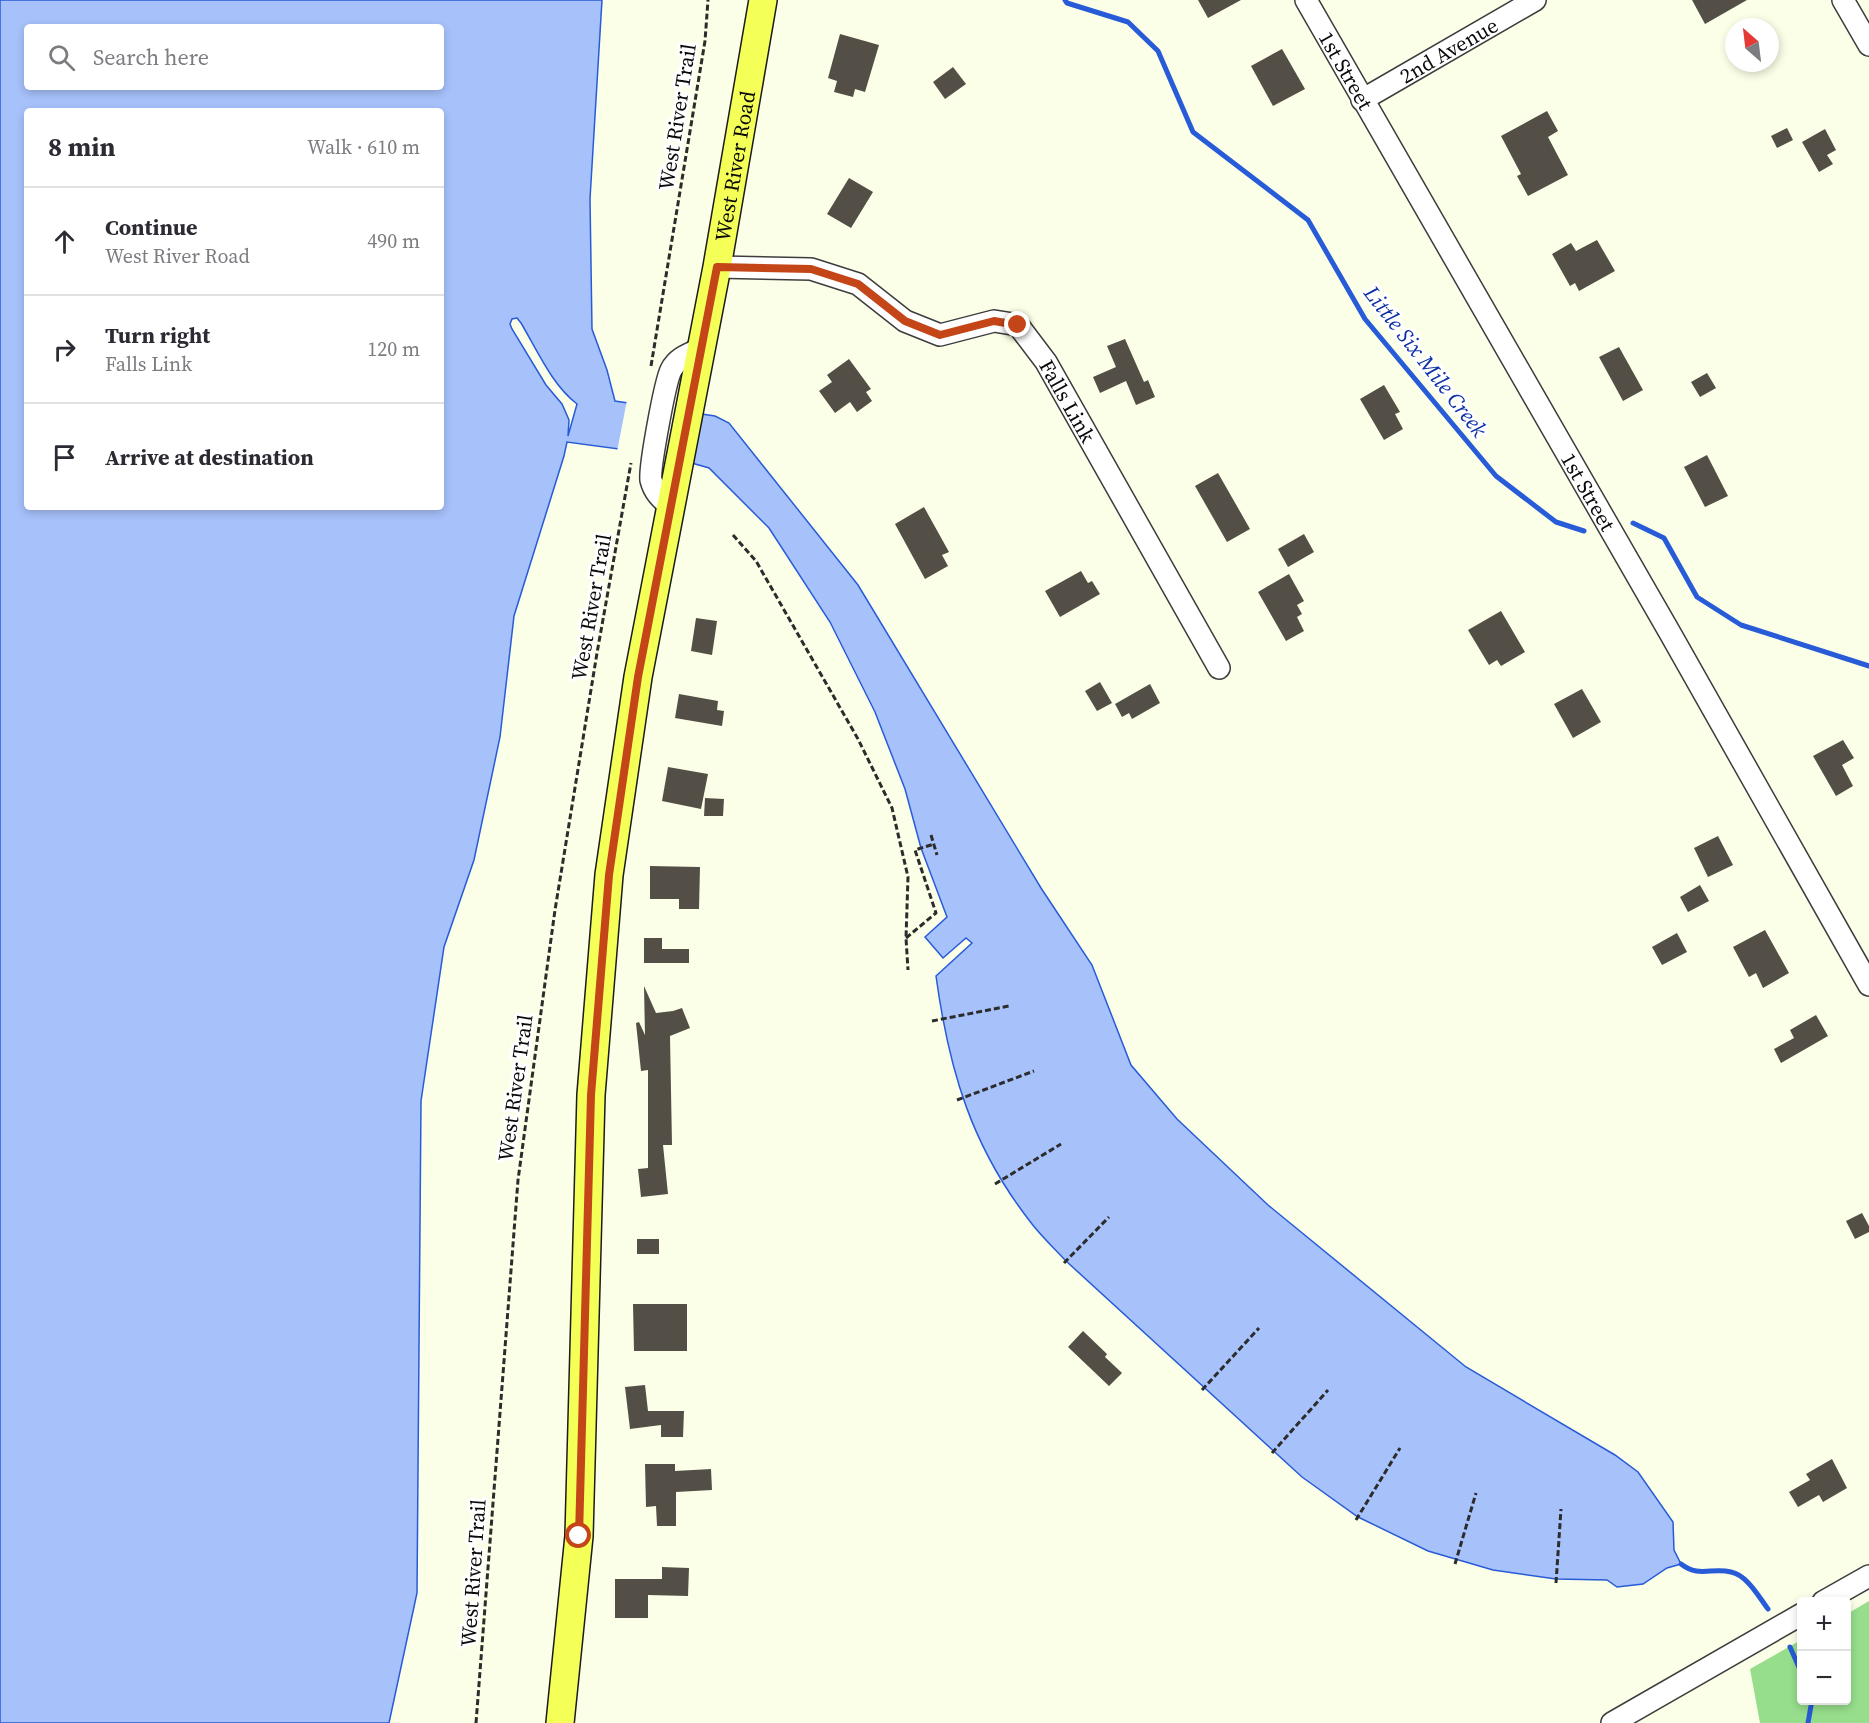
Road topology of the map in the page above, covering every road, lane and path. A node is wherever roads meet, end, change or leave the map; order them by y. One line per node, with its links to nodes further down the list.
1 (708, 0): 9 (path, West River Trail)
2 (763, 0): 8 (main road, West River Road)
3 (1306, 0): 7 (street, 1st Street)
4 (1535, 0): 7 (street, 2nd Avenue)
5 (1843, 0): 6 (street)
6 (1869, 45)
7 (1362, 100): 20 (street, 1st Street)
8 (717, 267): 10 (main road, West River Road); 14 (street, Falls Link)
9 (650, 370)
10 (680, 387): 11 (street); 12 (main road, West River Road)
11 (641, 465): 12 (street); 42 (path, West River Trail)
12 (670, 506): 43 (main road, West River Road)
13 (733, 535): 18 (path)
14 (1219, 668)
15 (931, 835): 16 (path)
16 (934, 844): 17 (path); 18 (path)
17 (937, 855)
18 (906, 938): 19 (path)
19 (908, 970)
20 (1869, 985)
21 (1009, 1006): 22 (path)
22 (932, 1022)
23 (1034, 1071): 24 (path)
24 (957, 1100)
25 (1061, 1144): 26 (path)
26 (995, 1184)
27 (1109, 1216): 28 (path)
28 (1064, 1263)
29 (1258, 1329): 30 (path)
30 (1202, 1390)
31 (1328, 1390): 33 (path)
32 (1400, 1448): 36 (path)
33 (1272, 1453)
34 (1476, 1493): 37 (path)
35 (1561, 1509): 39 (path)
36 (1356, 1520)
37 (1455, 1564)
38 (1869, 1576): 40 (street)
39 (1556, 1583)
40 (1832, 1597)
41 (1797, 1617): 44 (street)
42 (476, 1723)
43 (560, 1723)
44 (1612, 1723)

